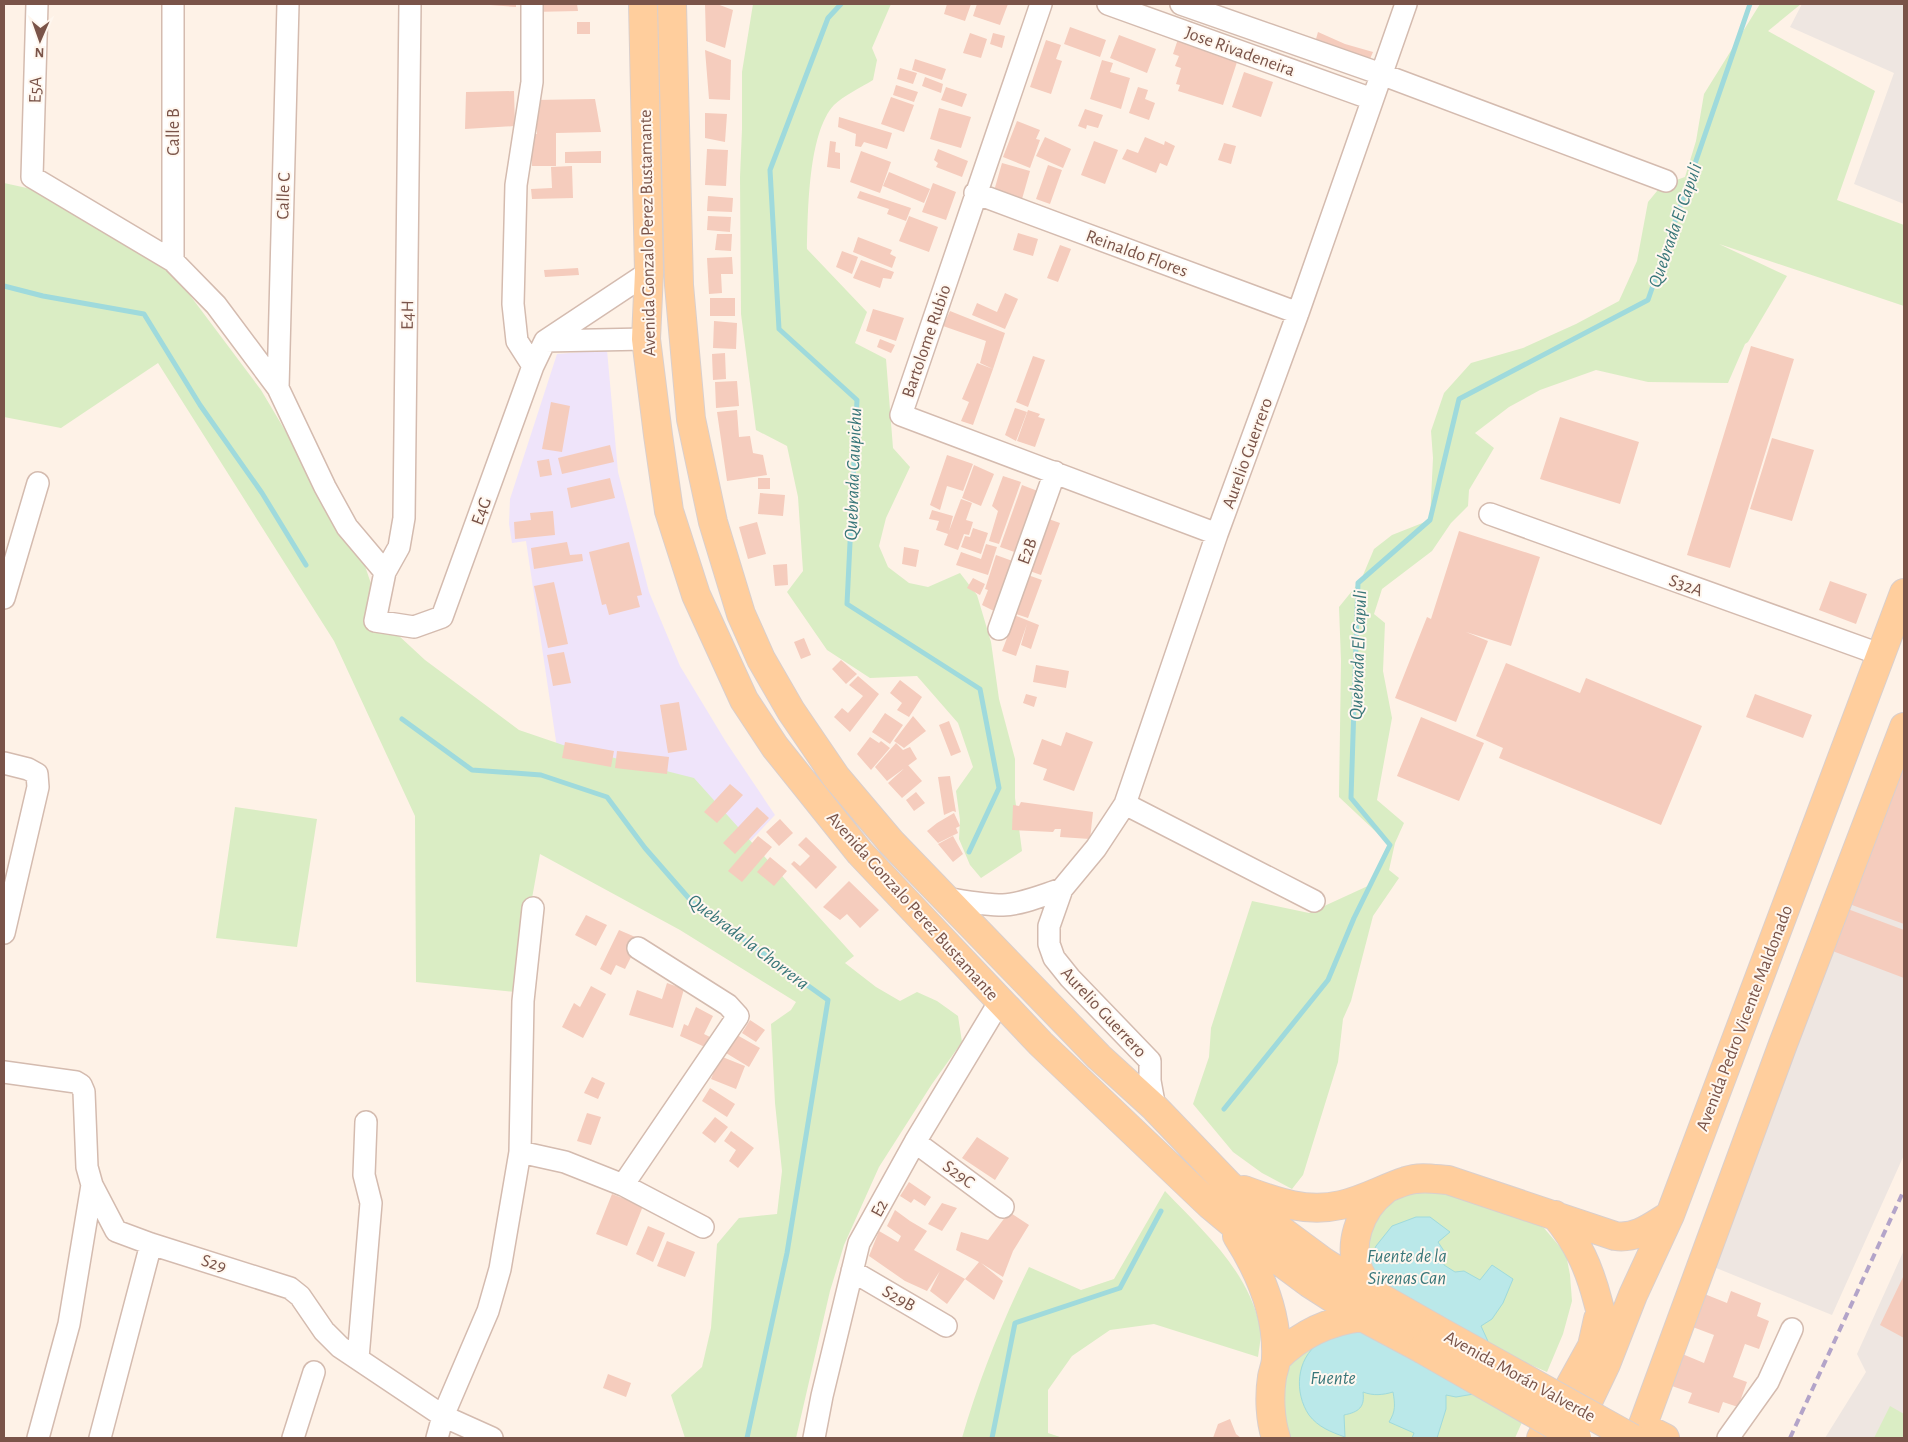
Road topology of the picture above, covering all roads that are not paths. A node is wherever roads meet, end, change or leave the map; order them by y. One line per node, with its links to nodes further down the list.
1 (37, 4): 18 (street, E5A)
2 (173, 4): 18 (street, Calle B)
3 (288, 4): 24 (street, Calle C)
4 (410, 4): 29 (street, E4H)
5 (532, 4): 23 (street)
6 (643, 4): 13 (main road, Avenida Gonzalo Perez Bustamante)
7 (672, 4): 14 (main road, Avenida Gonzalo Perez Bustamante)
8 (1041, 4): 17 (street, Bartolome Rubio)
9 (1108, 4): 15 (street, Jose Rivadeneira)
10 (1181, 4): 12 (street)
11 (1406, 4): 12 (street, Aurelio Guerrero)
12 (1381, 74): 15 (street, Aurelio Guerrero); 16 (street)
13 (644, 83): 14 (main road); 19 (main road, Avenida Gonzalo Perez Bustamante)
14 (674, 83): 39 (main road, Avenida Gonzalo Perez Bustamante)
15 (1372, 99): 20 (street, Aurelio Guerrero)
16 (1666, 181)
17 (975, 193): 20 (street, Reinaldo Flores); 25 (street, Bartolome Rubio)
18 (173, 261): 24 (street)
19 (649, 272): 21 (main road, Avenida Gonzalo Perez Bustamante); 22 (street)
20 (1298, 314): 28 (street, Aurelio Guerrero)
21 (646, 339): 22 (street); 44 (main road, Avenida Gonzalo Perez Bustamante)
22 (545, 341): 23 (street, E4G)
23 (534, 366): 32 (street, E4G)
24 (278, 388): 29 (street)
25 (1055, 472): 28 (street, Bartolome Rubio); 33 (street, E2B)
26 (38, 483): 31 (street)
27 (1490, 514): 34 (street, S32A)
28 (1218, 534): 37 (street, Aurelio Guerrero)
29 (385, 572): 32 (street, E4H)
30 (1904, 593): 34 (main road, Avenida Pedro Vicente Maldonado)
31 (4, 598)
32 (375, 621)
33 (999, 629)
34 (1882, 655): 57 (main road, Avenida Pedro Vicente Maldonado)
35 (1904, 727): 71 (main road)
36 (4, 763): 42 (street)
37 (1125, 804): 38 (street, Aurelio Guerrero); 40 (street)
38 (1062, 889): 39 (street); 46 (street, Aurelio Guerrero)
39 (945, 898): 46 (main road, Avenida Gonzalo Perez Bustamante)
40 (1314, 901)
41 (533, 908): 49 (street)
42 (4, 933)
43 (638, 948): 52 (street)
44 (1000, 1001): 48 (street, E2); 54 (main road, Avenida Gonzalo Perez Bustamante)
45 (4, 1072): 51 (street, S29)
46 (1155, 1108): 50 (main road, Avenida Gonzalo Perez Bustamante)
47 (366, 1122): 66 (street)
48 (915, 1142): 55 (street, S29C); 60 (street, E2)
49 (520, 1152): 52 (street); 70 (street)
50 (1228, 1184): 53 (main road); 62 (main road, Avenida Gonzalo Perez Bustamante)
51 (92, 1185): 59 (street, S29); 72 (street)
52 (623, 1185): 58 (street)
53 (1387, 1189): 56 (main road); 62 (main road)
54 (1210, 1205): 62 (main road, Avenida Gonzalo Perez Bustamante); 67 (main road)
55 (1002, 1206)
56 (1555, 1215): 57 (main road); 61 (main road)
57 (1670, 1215): 68 (main road, Avenida Pedro Vicente Maldonado)
58 (703, 1227)
59 (151, 1244): 66 (street, S29); 73 (street)
60 (852, 1271): 63 (street, S29B); 77 (street, E2)
61 (1598, 1302): 68 (main road); 79 (main road)
62 (1369, 1306): 65 (main road, Avenida Gonzalo Perez Bustamante); 67 (main road)
63 (946, 1326)
64 (1792, 1329): 82 (street)
65 (1428, 1339): 71 (main road, Avenida Morán Valverde, bridge); 81 (main road, Avenida Morán Valverde, bridge)
66 (358, 1358): 70 (street, S29)
67 (1276, 1359): 78 (main road)
68 (1606, 1364): 80 (main road, Avenida Pedro Vicente Maldonado)
69 (314, 1372): 74 (street)
70 (443, 1416): 75 (street); 76 (street, S29)
71 (1645, 1435)
72 (38, 1438)
73 (100, 1438)
74 (293, 1438)
75 (437, 1438)
76 (492, 1438)
77 (814, 1438)
78 (1276, 1438)
79 (1541, 1438)
80 (1571, 1438)
81 (1577, 1438)
82 (1728, 1438)

